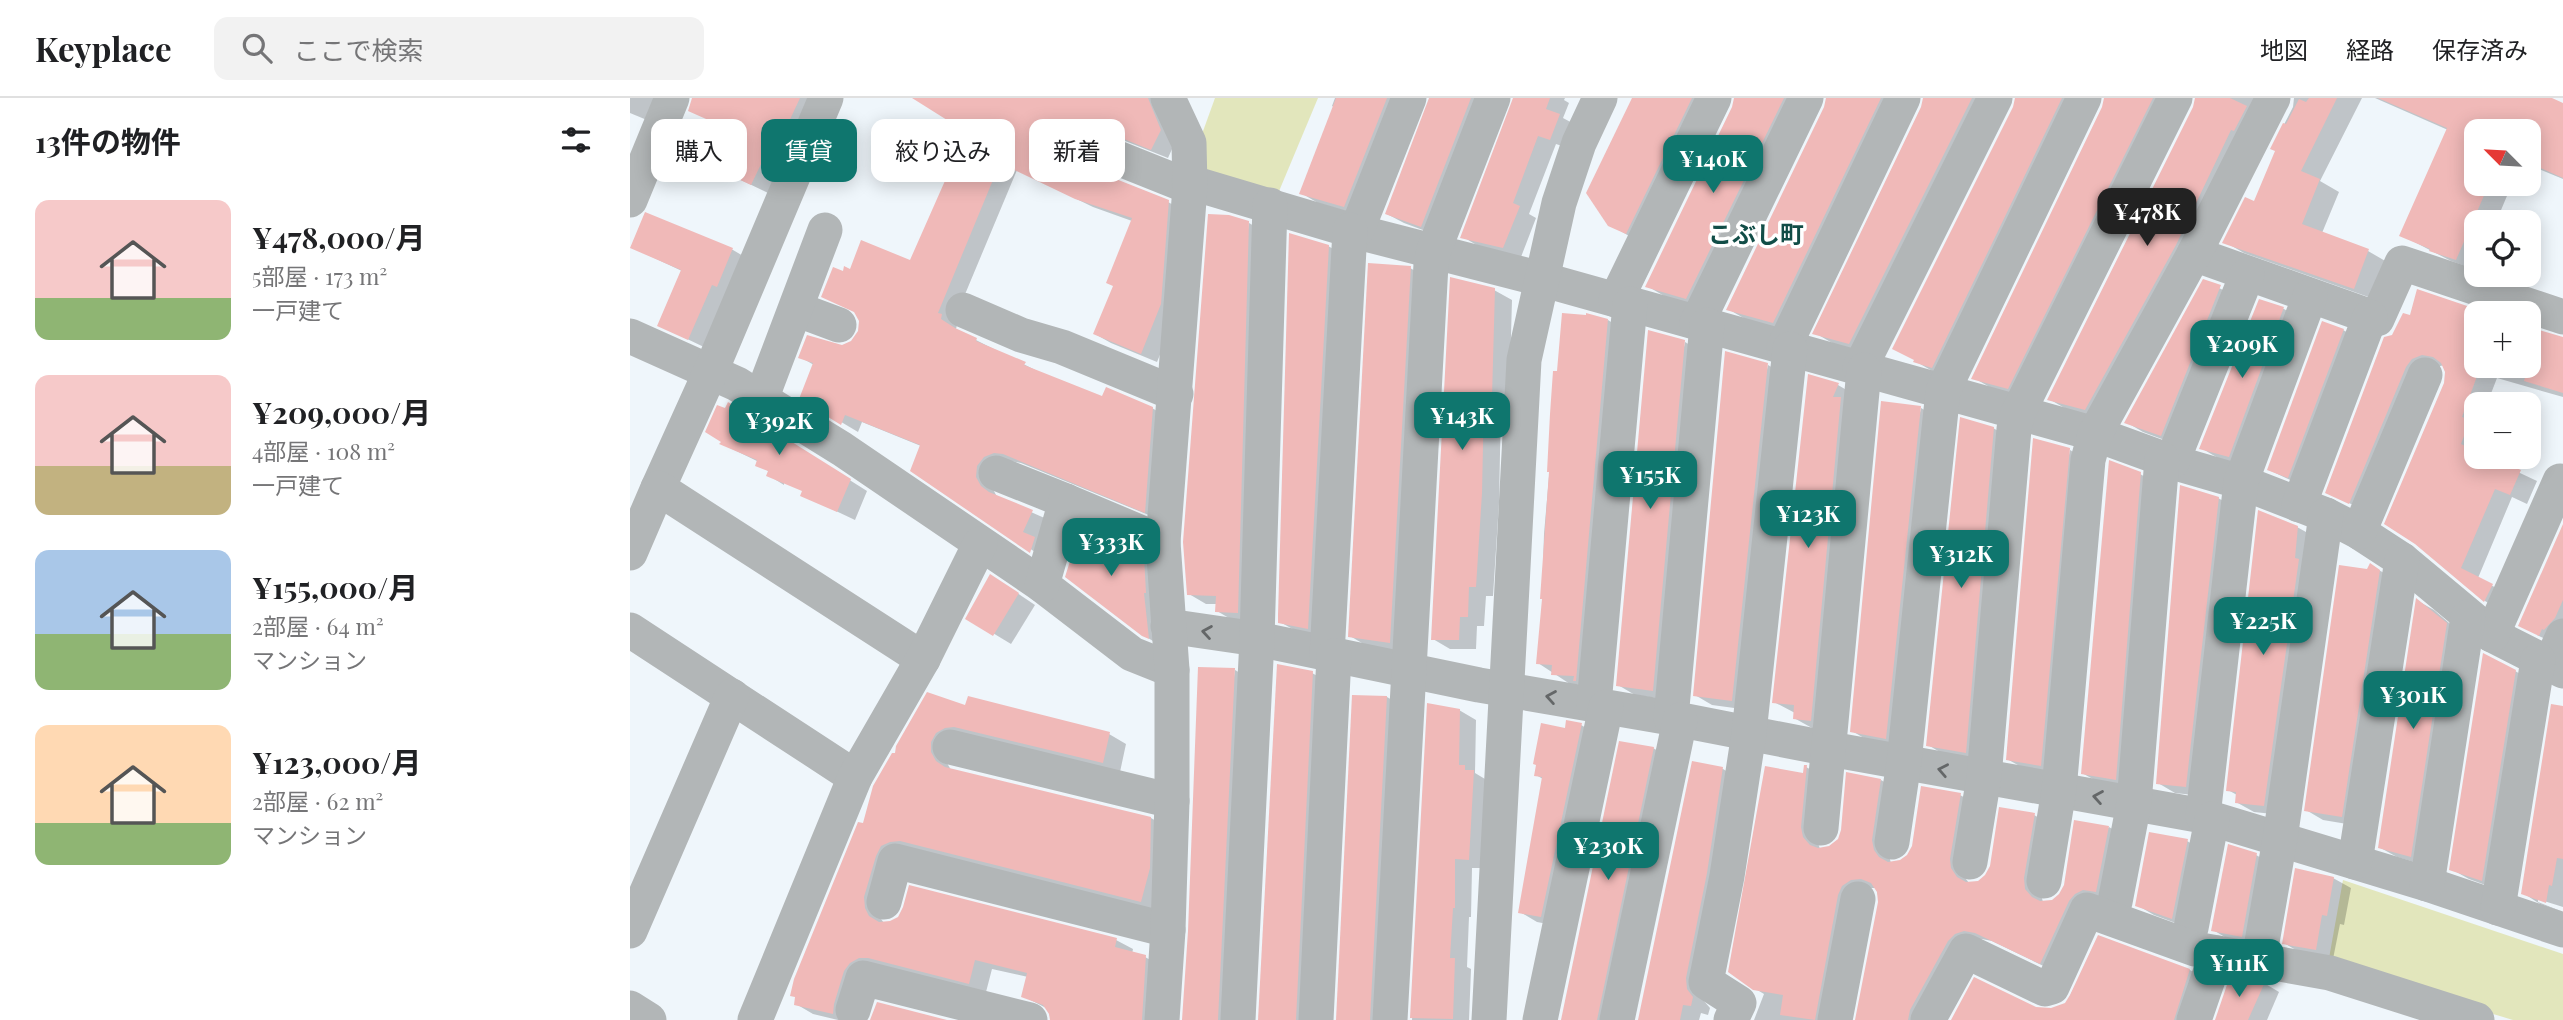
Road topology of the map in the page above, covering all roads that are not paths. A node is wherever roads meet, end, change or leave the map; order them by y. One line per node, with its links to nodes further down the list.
1 (672, 98): 16 (street)
2 (826, 98): 35 (street)
3 (1168, 98): 15 (street)
4 (1409, 98): 19 (street)
5 (1493, 98): 20 (street)
6 (1600, 98): 23 (street)
7 (1714, 98): 25 (street)
8 (1806, 98): 30 (street)
9 (1903, 98): 33 (street)
10 (1995, 98): 34 (street)
11 (2084, 98): 37 (street)
12 (2175, 98): 40 (street)
13 (2273, 98): 21 (street)
14 (1125, 160): 15 (street)
15 (1189, 184): 17 (street); 38 (street)
16 (631, 193)
17 (1270, 205): 19 (street); 58 (street)
18 (825, 230): 26 (street)
19 (1354, 230): 20 (street); 59 (street)
20 (1434, 250): 23 (street); 63 (street)
21 (2194, 254): 22 (street); 41 (street)
22 (2247, 275): 24 (street); 42 (street)
23 (1541, 279): 25 (street); 64 (street)
24 (2310, 296): 28 (street); 45 (street)
25 (1623, 302): 30 (street); 66 (street)
26 (796, 309): 31 (street); 39 (street)
27 (963, 310): 38 (street)
28 (2370, 317): 29 (street); 48 (street)
29 (2563, 317)
30 (1702, 324): 33 (street); 67 (street)
31 (839, 325)
32 (630, 336): 35 (street)
33 (1787, 348): 34 (street); 68 (street)
34 (1862, 369): 37 (street); 70 (street)
35 (710, 373): 39 (street); 46 (street)
36 (2425, 375): 49 (street)
37 (1943, 391): 40 (street); 71 (street)
38 (1176, 394): 50 (street)
39 (761, 399): 51 (street)
40 (2018, 412): 41 (street); 73 (street)
41 (2095, 434): 42 (street); 74 (street)
42 (2167, 460): 45 (street); 76 (street)
43 (996, 473): 47 (street)
44 (2560, 481): 56 (street)
45 (2241, 482): 48 (street); 77 (street)
46 (658, 488): 52 (street); 61 (street)
47 (1066, 501): 50 (street); 54 (street)
48 (2312, 510): 49 (street); 79 (street)
49 (2359, 532): 53 (street)
50 (1163, 542): 55 (street)
51 (980, 544): 54 (street); 61 (street)
52 (630, 553)
53 (2402, 560): 56 (street); 82 (street)
54 (1042, 585): 62 (street)
55 (1168, 626): 58 (street, one-way to 55); 62 (street)
56 (2480, 626): 60 (street); 84 (street)
57 (630, 630): 65 (street)
58 (1257, 639): 59 (street); 102 (street)
59 (1331, 655): 63 (street); 103 (street)
60 (2554, 658): 88 (street)
61 (923, 659): 72 (street)
62 (1172, 670): 75 (street)
63 (1408, 671): 64 (street); 104 (street)
64 (1507, 689): 66 (street, one-way to 64); 105 (street)
65 (732, 696): 72 (street); 92 (street)
66 (1600, 705): 67 (street); 106 (street)
67 (1675, 719): 68 (street); 107 (street)
68 (1749, 733): 70 (street); 97 (street)
69 (950, 747): 75 (street)
70 (1830, 749): 71 (street); 78 (street)
71 (1904, 762): 73 (street, one-way to 71); 80 (street)
72 (855, 777): 99 (street)
73 (1984, 777): 74 (street); 81 (street)
74 (2059, 790): 76 (street, one-way to 74); 83 (street)
75 (1172, 800): 90 (street)
76 (2134, 803): 77 (street); 87 (street)
77 (2208, 817): 79 (street); 89 (street)
78 (1821, 828)
79 (2280, 838): 82 (street); 93 (street)
80 (1892, 842)
81 (1970, 862)
82 (2354, 862): 84 (street)
83 (2044, 881)
84 (2427, 884): 88 (street)
85 (1858, 899): 108 (street)
86 (884, 902): 90 (street)
87 (2115, 902)
88 (2498, 908): 91 (street)
89 (2191, 928)
90 (1168, 930): 101 (street)
91 (2563, 930)
92 (630, 931)
93 (2262, 942)
94 (2217, 953): 109 (street); 110 (street); 111 (street)
95 (630, 1008): 98 (street)
96 (853, 1010): 100 (street)
97 (1744, 1014)
98 (649, 1020)
99 (755, 1020)
100 (1030, 1020)
101 (1162, 1020)
102 (1238, 1020)
103 (1316, 1020)
104 (1390, 1020)
105 (1489, 1020)
106 (1539, 1020)
107 (1618, 1020)
108 (1835, 1020)
109 (1928, 1020)
110 (2193, 1020)
111 (2477, 1020)

